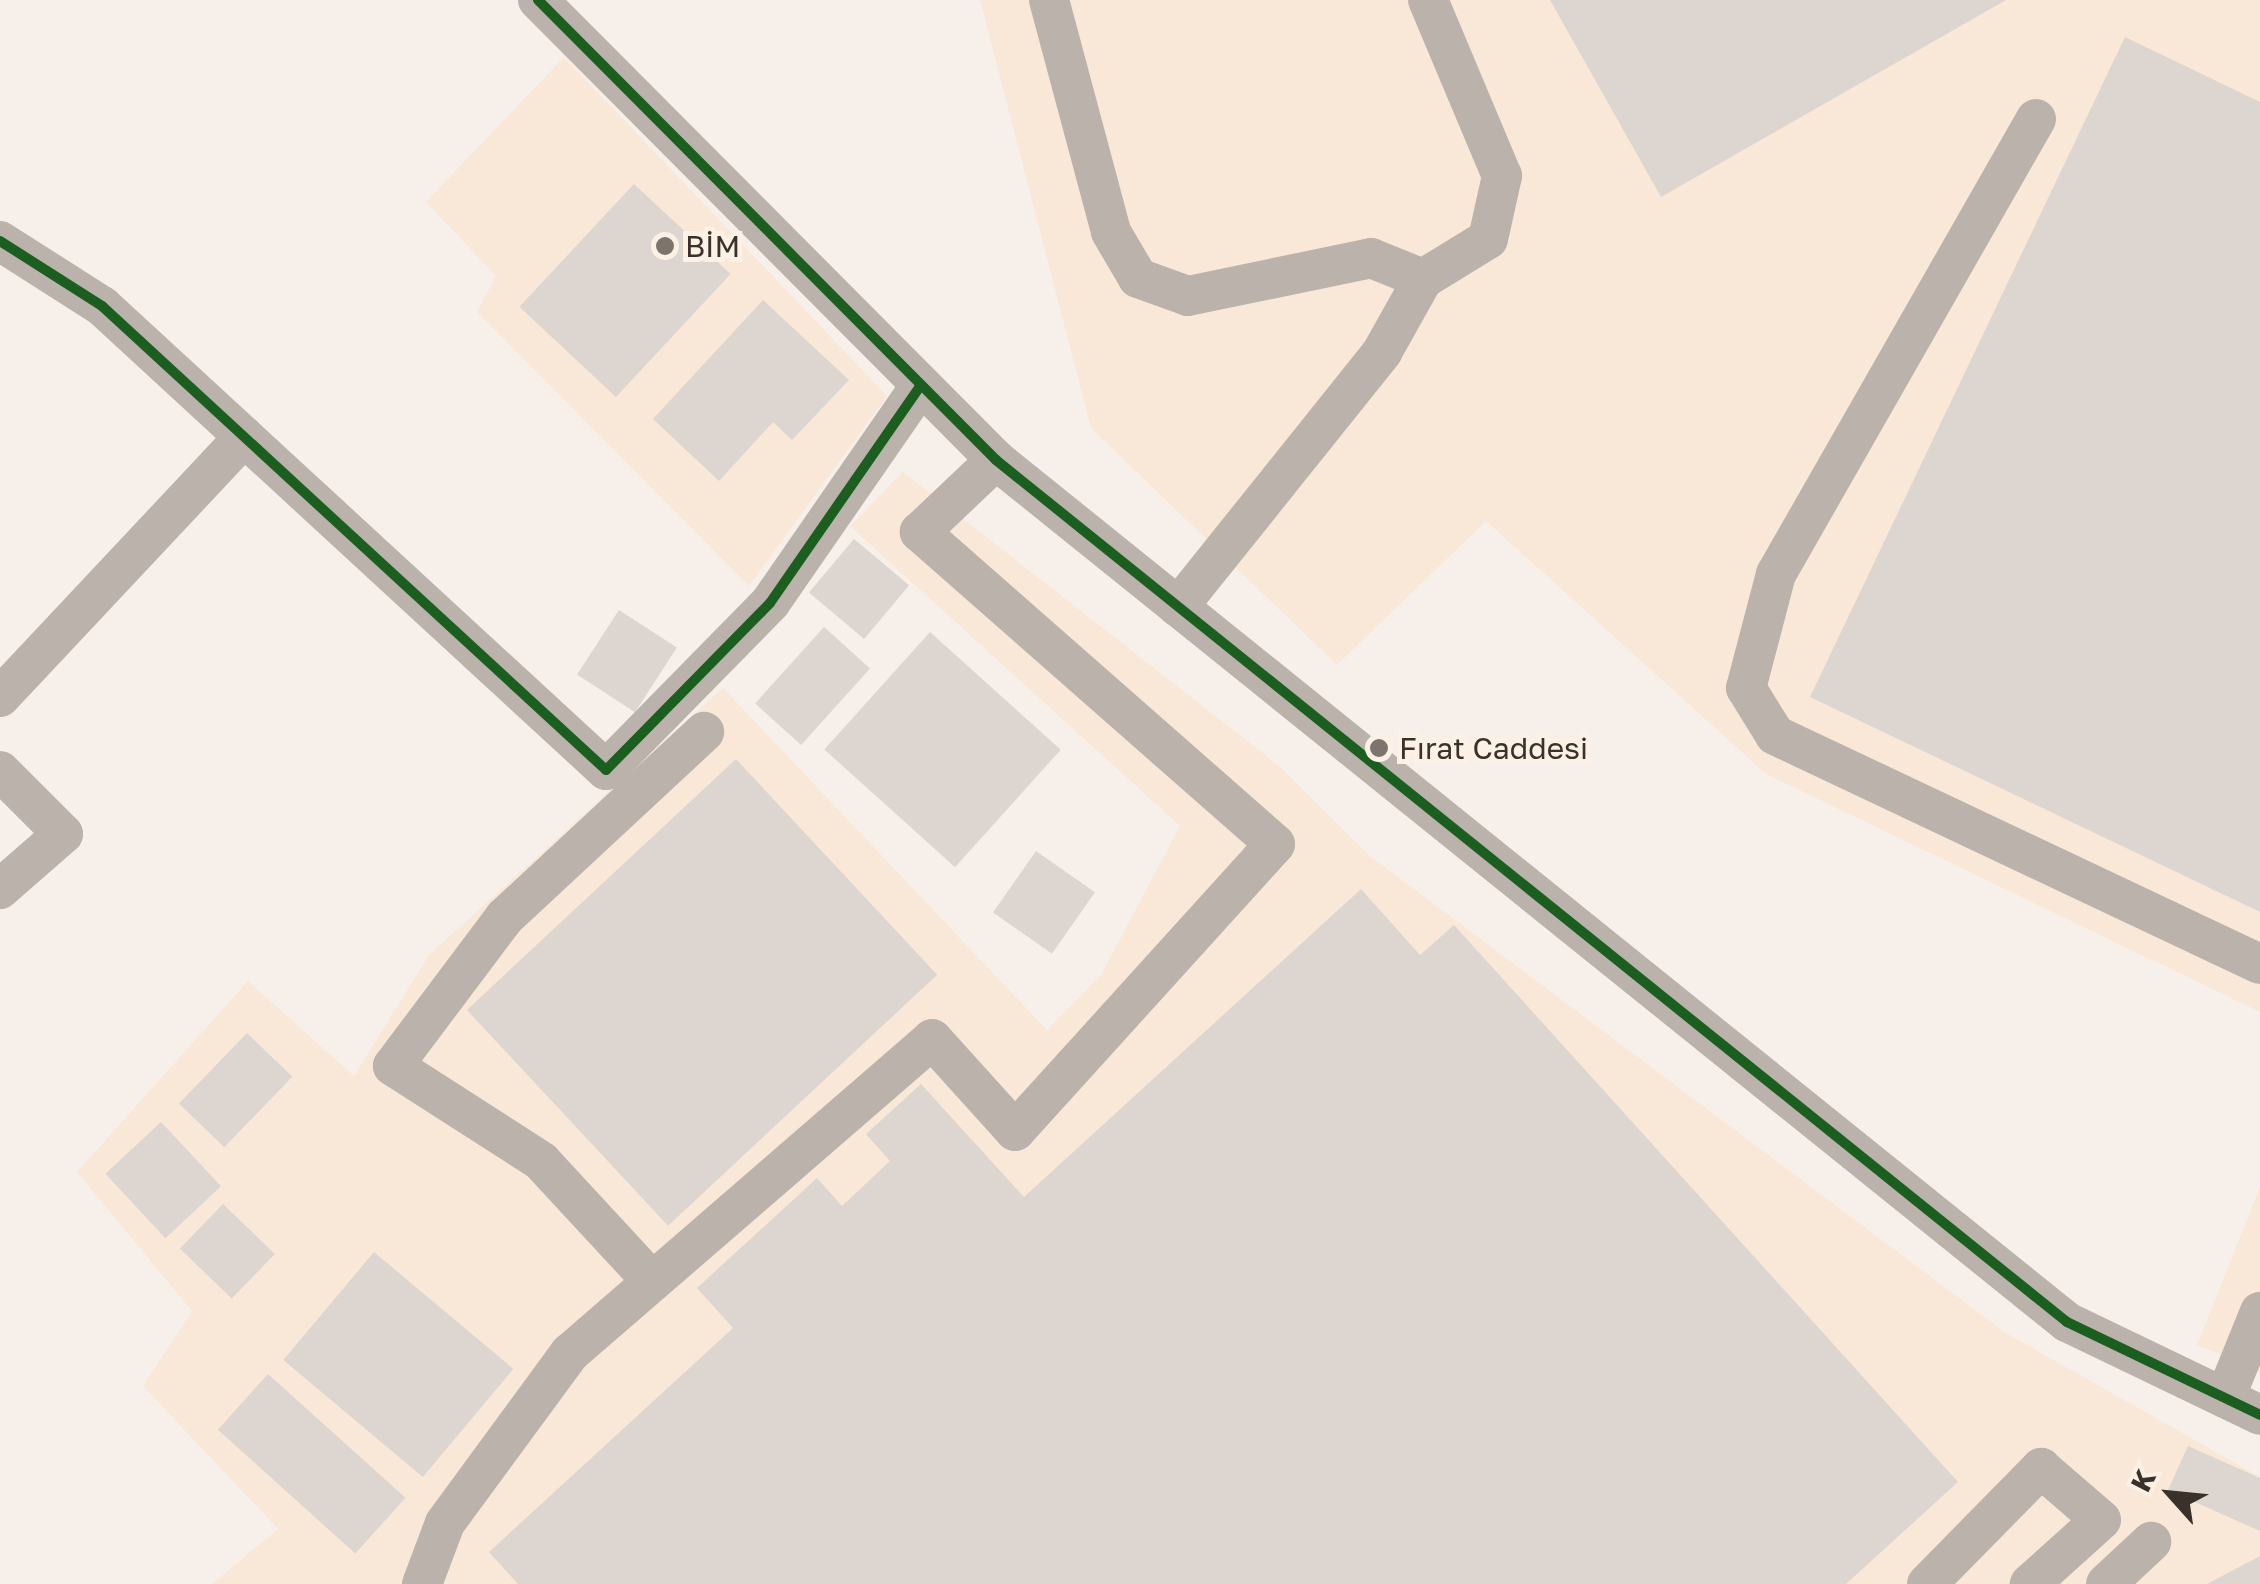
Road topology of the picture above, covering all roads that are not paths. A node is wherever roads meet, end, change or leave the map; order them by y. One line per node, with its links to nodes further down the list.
1 (538, 0): 7 (street)
2 (1049, 0): 6 (street)
3 (1428, 0): 6 (street)
4 (2036, 119): 15 (street)
5 (0, 241): 8 (street)
6 (1423, 279): 10 (street)
7 (921, 385): 8 (street); 9 (street)
8 (244, 437): 11 (street)
9 (996, 460): 10 (street); 16 (street)
10 (1178, 607): 18 (street)
11 (0, 697)
12 (704, 732): 16 (street)
13 (0, 771): 14 (street)
14 (0, 889)
15 (2260, 964)
16 (652, 1282): 20 (street)
17 (2260, 1312): 18 (street)
18 (2243, 1406)
19 (2151, 1542): 23 (street)
20 (422, 1584)
21 (1927, 1584): 22 (street)
22 (2030, 1584)
23 (2106, 1584)

